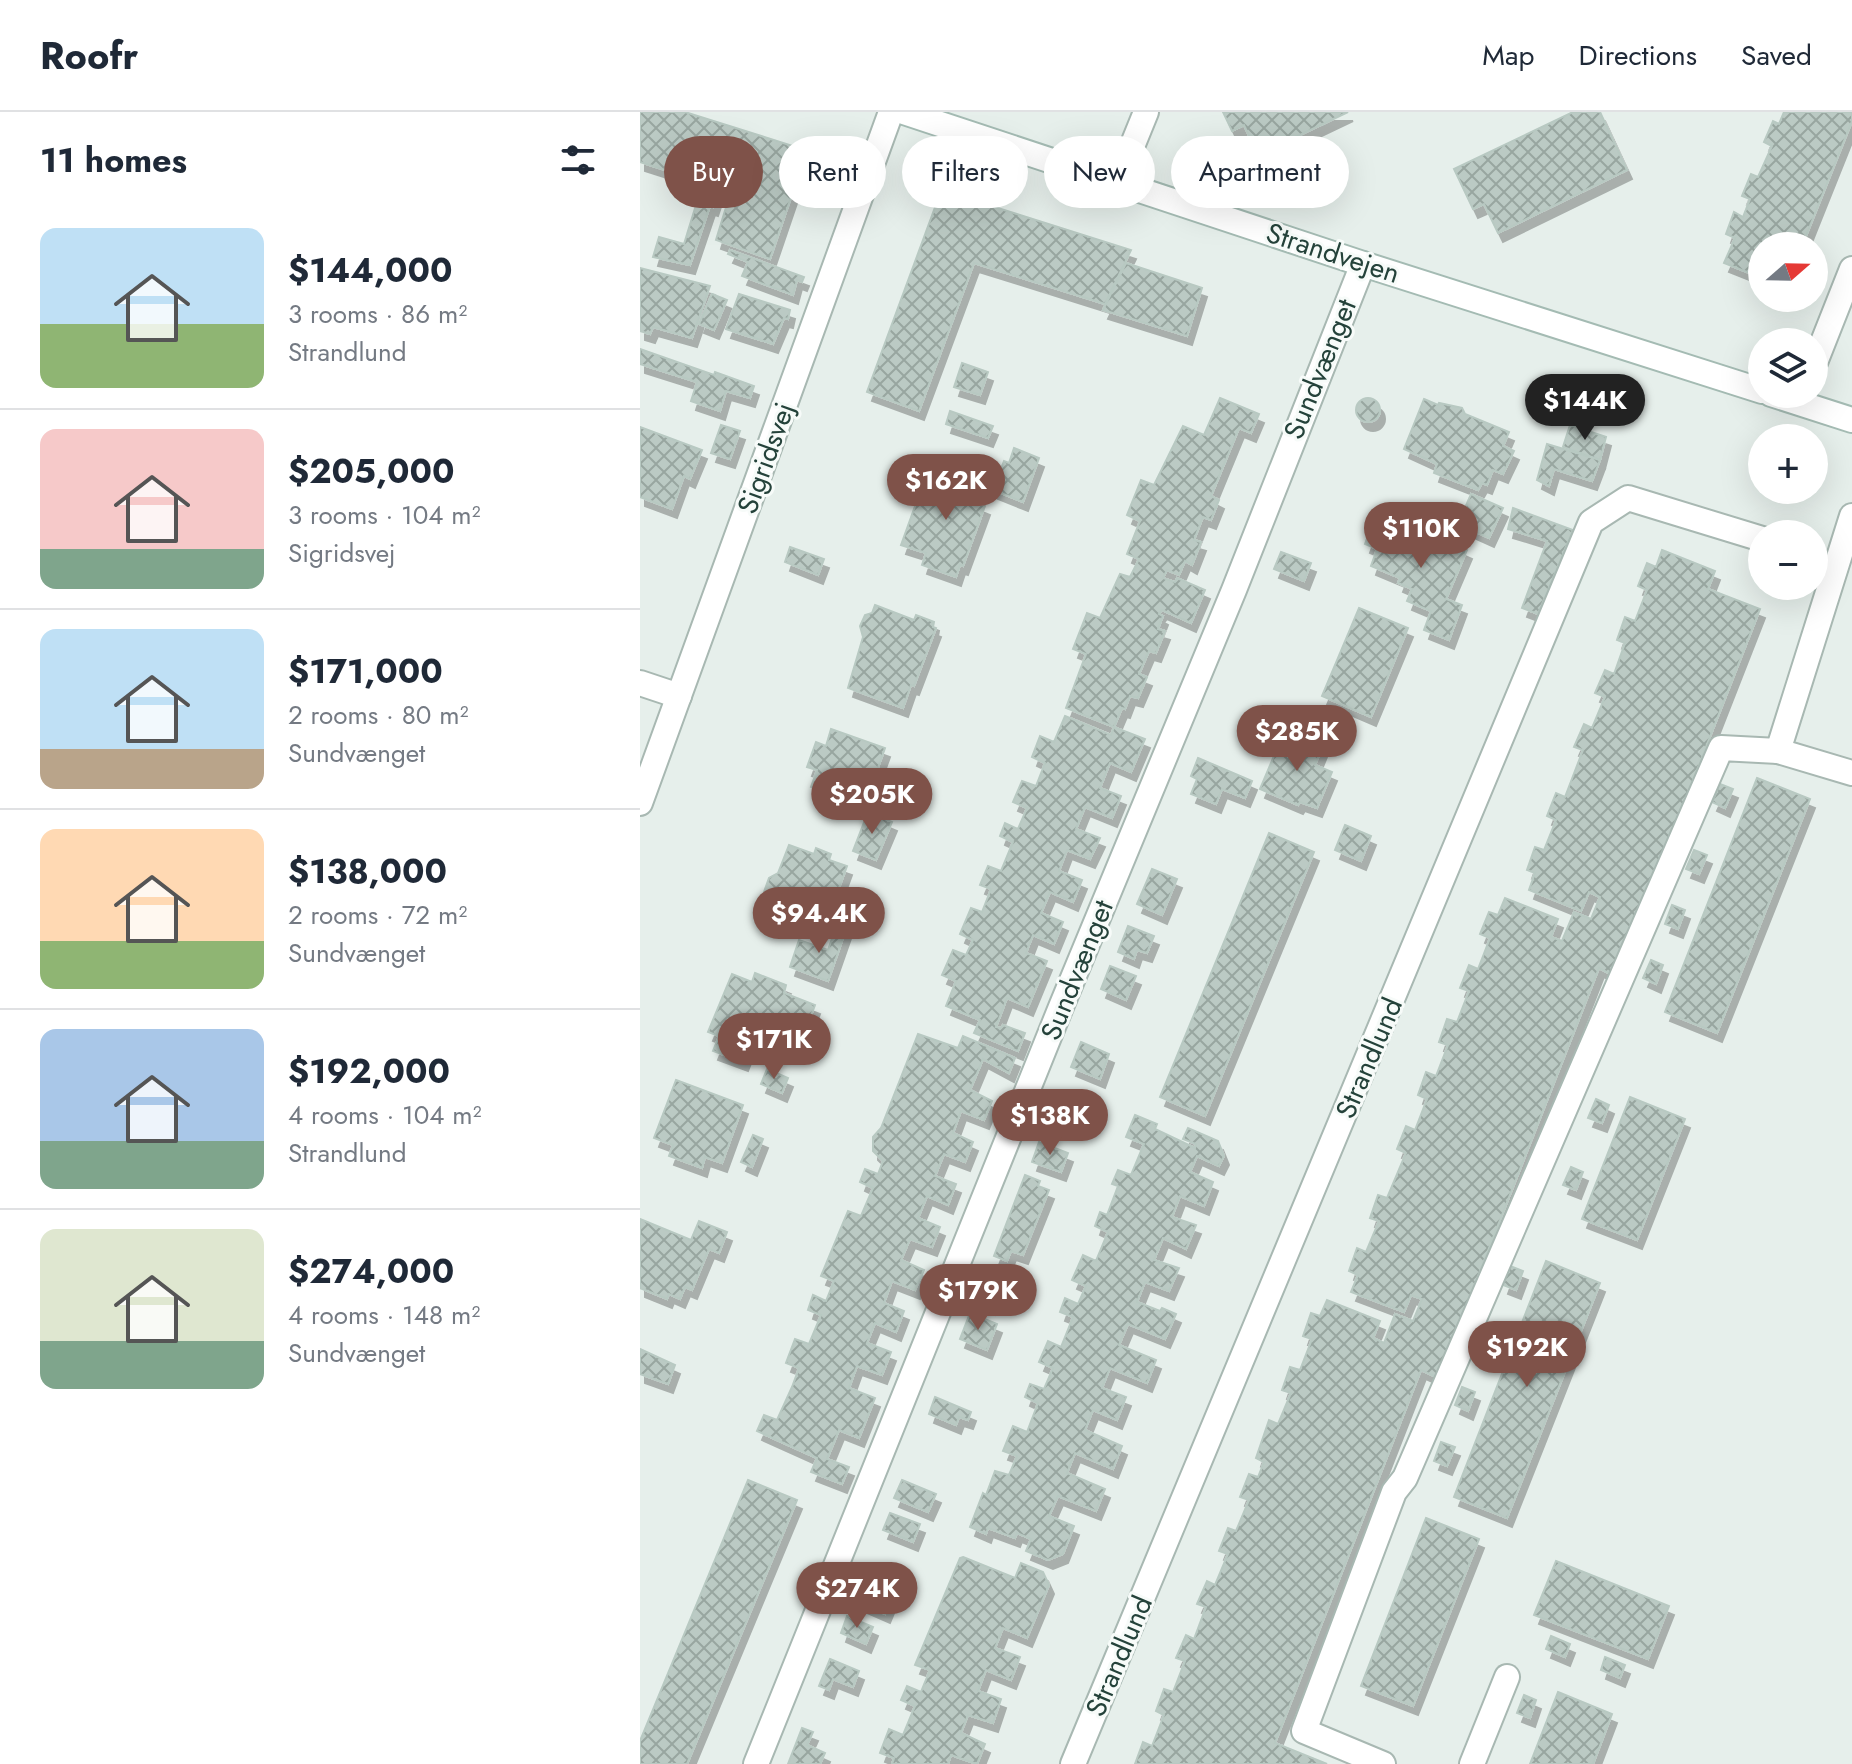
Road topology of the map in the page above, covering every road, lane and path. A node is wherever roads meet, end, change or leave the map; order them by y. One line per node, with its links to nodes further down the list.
1 (891, 112): 17 (street, Sigridsvej)
2 (904, 112): 5 (street, Strandvejen)
3 (1146, 112): 4 (street)
4 (1136, 136)
5 (1044, 157)
6 (1155, 194): 7 (street, Strandvejen)
7 (1363, 264): 10 (street, Strandvejen); 22 (street, Sundvænget)
8 (1852, 269): 9 (street)
9 (1828, 330)
10 (1748, 387)
11 (1824, 408): 12 (street)
12 (1852, 420)
13 (1852, 516): 15 (street)
14 (1748, 535): 23 (street, Strandlund)
15 (1834, 562): 18 (street)
16 (640, 683): 17 (street)
17 (679, 696): 20 (street, Sigridsvej)
18 (1778, 751): 19 (street); 24 (street)
19 (1852, 773)
20 (640, 803)
21 (1507, 1677): 25 (street)
22 (756, 1764)
23 (1073, 1764)
24 (1383, 1764)
25 (1472, 1764)

